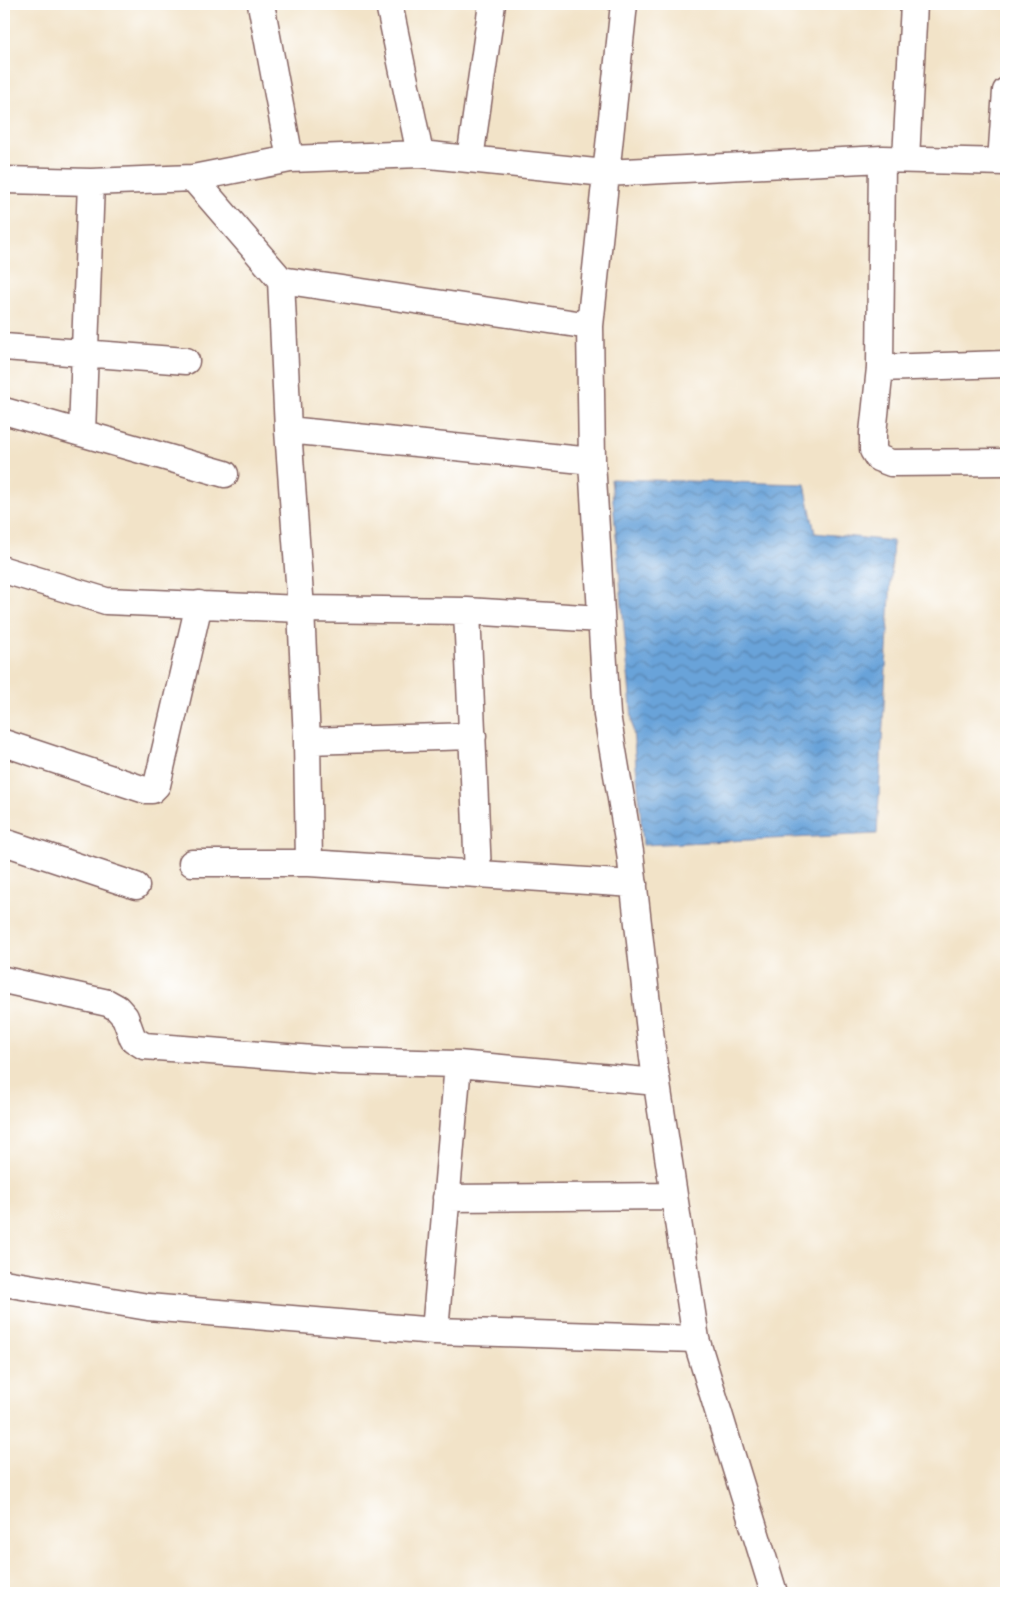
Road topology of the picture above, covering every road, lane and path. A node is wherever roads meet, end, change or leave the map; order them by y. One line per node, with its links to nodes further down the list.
1 (260, 4): 8 (street)
2 (389, 4): 7 (street)
3 (492, 4): 9 (street)
4 (624, 4): 12 (street)
5 (914, 4): 10 (street)
6 (1006, 91): 11 (street)
7 (420, 154): 8 (street); 9 (street)
8 (290, 159): 13 (street)
9 (470, 159): 12 (street)
10 (894, 159): 11 (street); 12 (street); 22 (street)
11 (1004, 162)
12 (605, 173): 17 (street)
13 (193, 178): 15 (street); 16 (street)
14 (4, 180): 15 (street)
15 (91, 182): 19 (street)
16 (281, 280): 17 (street); 24 (street)
17 (590, 326): 26 (street)
18 (4, 347): 19 (street)
19 (84, 353): 20 (street); 25 (street)
20 (186, 361)
21 (1006, 364): 22 (street)
22 (880, 368): 27 (street)
23 (4, 411): 25 (street)
24 (288, 430): 26 (street); 31 (street)
25 (82, 433): 28 (street)
26 (592, 461): 33 (street)
27 (1006, 462)
28 (224, 474)
29 (4, 570): 30 (street)
30 (199, 604): 31 (street); 36 (street)
31 (301, 609): 32 (street); 35 (street)
32 (467, 611): 33 (street); 34 (street)
33 (601, 618): 41 (street)
34 (473, 736): 35 (street); 40 (street)
35 (307, 741): 39 (street)
36 (4, 743)
37 (4, 842): 42 (street)
38 (192, 864): 39 (street)
39 (309, 864): 40 (street)
40 (478, 874): 41 (street)
41 (634, 884): 45 (street)
42 (136, 886)
43 (4, 980): 44 (street)
44 (458, 1064): 45 (street); 47 (street)
45 (657, 1082): 46 (street)
46 (674, 1196): 47 (street); 50 (street)
47 (446, 1198): 49 (street)
48 (4, 1283): 49 (street)
49 (435, 1331): 50 (street)
50 (696, 1339): 51 (street)
51 (774, 1593)

